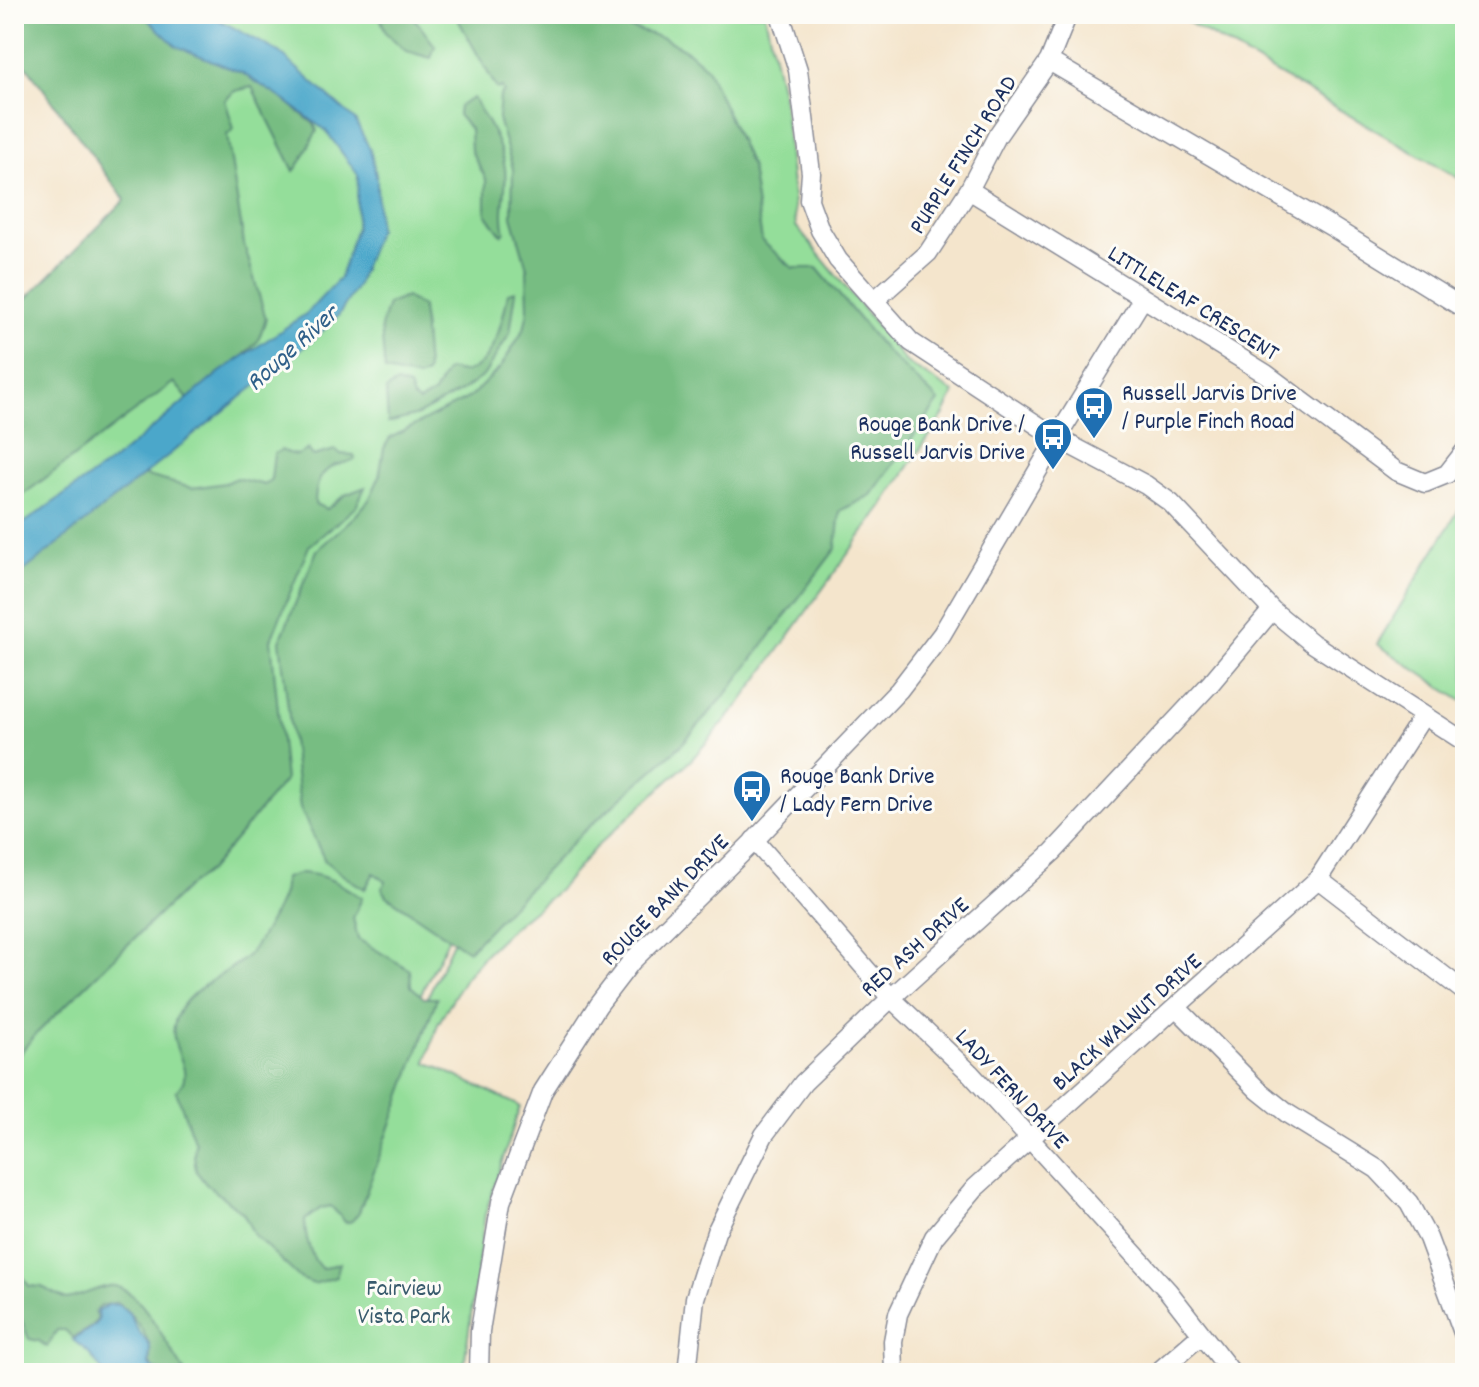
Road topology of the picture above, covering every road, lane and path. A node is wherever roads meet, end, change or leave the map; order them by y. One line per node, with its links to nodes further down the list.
1 (780, 14): 6 (street)
2 (1068, 14): 3 (street, PURPLE FINCH ROAD)
3 (1049, 61): 4 (street, PURPLE FINCH ROAD); 7 (street)
4 (969, 190): 5 (street, LITTLELEAF CRESCENT); 6 (street, PURPLE FINCH ROAD)
5 (1143, 298): 8 (street); 9 (street, LITTLELEAF CRESCENT)
6 (875, 300): 8 (street)
7 (1465, 309)
8 (1057, 438): 10 (street); 13 (street, ROUGE BANK DRIVE)
9 (1465, 451)
10 (1272, 610): 11 (street); 16 (street, RED ASH DRIVE)
11 (1423, 716): 12 (street); 14 (street, BLACK WALNUT DRIVE)
12 (1465, 742)
13 (754, 840): 16 (street, LADY FERN DRIVE); 21 (street, ROUGE BANK DRIVE)
14 (1318, 879): 15 (street); 17 (street, BLACK WALNUT DRIVE)
15 (1465, 992)
16 (891, 998): 18 (street, LADY FERN DRIVE); 22 (street, RED ASH DRIVE)
17 (1177, 1008): 18 (street, BLACK WALNUT DRIVE); 20 (street)
18 (1030, 1140): 19 (street, LADY FERN DRIVE); 23 (street, BLACK WALNUT DRIVE)
19 (1201, 1335): 24 (street); 25 (street, LADY FERN DRIVE)
20 (1465, 1338)
21 (479, 1373)
22 (687, 1373)
23 (894, 1373)
24 (1157, 1373)
25 (1232, 1373)

